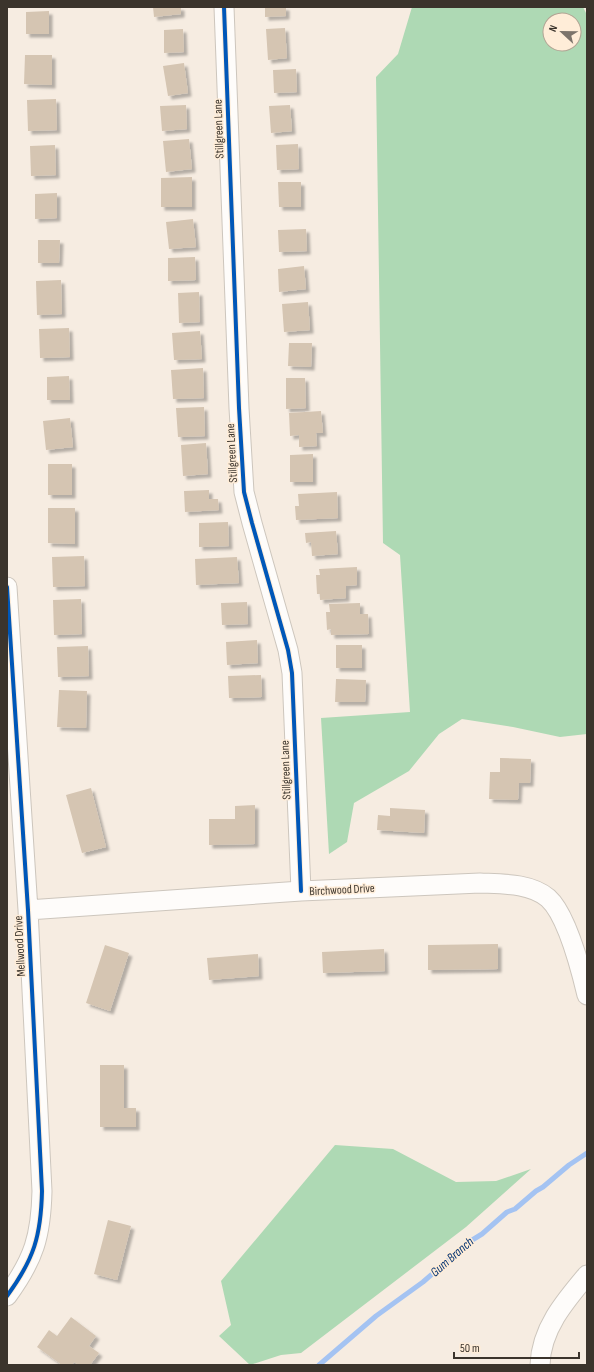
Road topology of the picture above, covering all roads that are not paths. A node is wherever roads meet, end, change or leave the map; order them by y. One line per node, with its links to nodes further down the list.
1 (224, 7): 3 (street, Stillgreen Lane)
2 (7, 587): 4 (street, Mellwood Drive)
3 (301, 892): 4 (street, Birchwood Drive); 5 (street, Birchwood Drive)
4 (28, 910): 7 (street, Mellwood Drive)
5 (587, 995)
6 (587, 1275): 8 (street)
7 (7, 1296)
8 (540, 1365)

